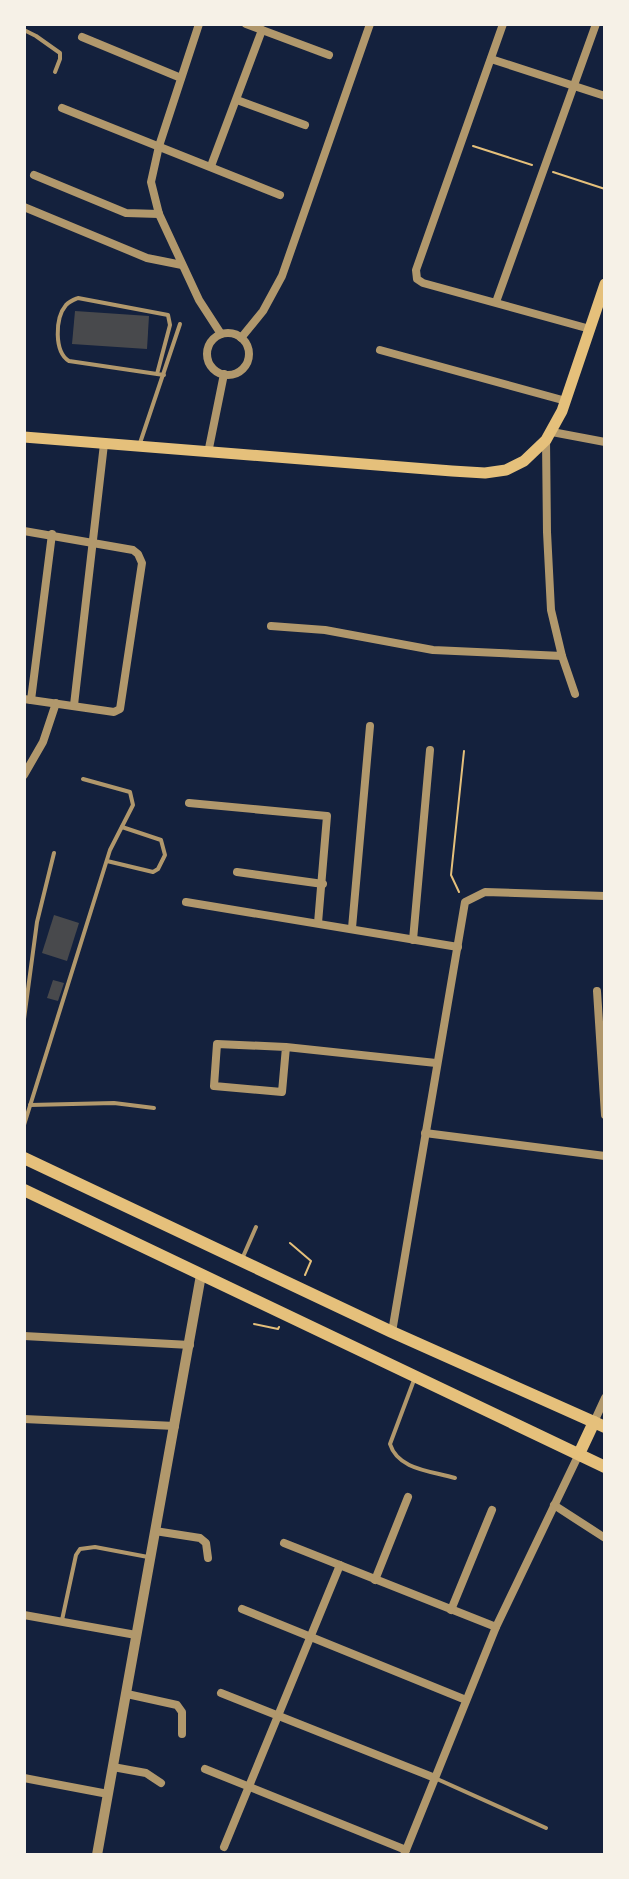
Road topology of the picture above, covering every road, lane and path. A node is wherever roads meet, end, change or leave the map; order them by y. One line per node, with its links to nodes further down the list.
1 (199, 24): 12 (street)
2 (246, 24): 7 (street)
3 (370, 24): 30 (street)
4 (503, 24): 10 (street)
5 (596, 24): 13 (street)
6 (24, 30): 11 (lane)
7 (262, 30): 9 (street); 15 (street)
8 (82, 37): 12 (street)
9 (329, 55)
10 (491, 59): 13 (street); 26 (street)
11 (55, 72)
12 (181, 78): 18 (street)
13 (574, 86): 14 (street); 26 (street)
14 (605, 96)
15 (237, 100): 17 (street); 19 (street)
16 (62, 108): 18 (street)
17 (305, 125)
18 (159, 146): 19 (street); 23 (street)
19 (211, 166): 21 (street)
20 (34, 175): 23 (street)
21 (280, 195)
22 (24, 207): 24 (street)
23 (159, 214): 24 (street)
24 (182, 265): 29 (street)
25 (605, 284): 28 (main road)
26 (496, 302): 28 (street)
27 (180, 324): 34 (lane)
28 (590, 329): 35 (main road)
29 (221, 334): 30 (street); 33 (street)
30 (241, 338): 33 (street)
31 (380, 350): 35 (street)
32 (157, 374): 32 (lane); 34 (lane)
33 (224, 374): 41 (street)
34 (164, 375): 40 (lane)
35 (566, 401): 36 (main road)
36 (549, 436): 38 (street); 41 (main road); 46 (street)
37 (24, 437): 39 (main road)
38 (605, 442)
39 (104, 444): 40 (main road); 44 (street)
40 (138, 447): 41 (main road)
41 (208, 453)
42 (24, 531): 43 (street)
43 (52, 534): 44 (street); 48 (street)
44 (92, 541): 50 (street); 50 (street)
45 (271, 626): 46 (street)
46 (562, 656): 47 (street)
47 (575, 694)
48 (27, 700): 49 (street)
49 (56, 703): 50 (street); 54 (street)
50 (74, 705)
51 (370, 726): 66 (street)
52 (430, 750): 67 (street)
53 (464, 751): 64 (path)
54 (24, 775)
55 (83, 779): 57 (lane)
56 (189, 803): 61 (street)
57 (122, 827): 59 (lane); 59 (lane)
58 (54, 853): 70 (lane)
59 (107, 861): 75 (lane)
60 (237, 872): 61 (street)
61 (323, 884): 65 (street)
62 (605, 896): 64 (street)
63 (186, 902): 65 (street)
64 (465, 902): 68 (street)
65 (318, 923): 66 (street)
66 (352, 928): 67 (street)
67 (413, 940): 68 (street)
68 (458, 947): 74 (street)
69 (24, 972): 70 (lane)
70 (30, 981): 72 (lane)
71 (597, 991): 77 (street)
72 (24, 1019)
73 (286, 1047): 73 (street); 74 (street)
74 (436, 1063): 79 (street)
75 (30, 1105): 76 (lane); 78 (lane)
76 (154, 1108)
77 (605, 1115)
78 (24, 1125)
79 (425, 1133): 80 (street); 90 (street)
80 (605, 1156)
81 (24, 1158): 85 (main road)
82 (24, 1190): 87 (main road)
83 (256, 1227): 85 (lane)
84 (290, 1243): 86 (path)
85 (241, 1261): 90 (main road)
86 (311, 1261)
87 (201, 1275): 92 (street); 93 (main road)
88 (254, 1324): 89 (path)
89 (278, 1329)
90 (392, 1332): 96 (main road)
91 (24, 1336): 92 (street)
92 (190, 1345): 97 (street)
93 (415, 1377): 98 (main road); 100 (lane)
94 (605, 1398): 96 (street)
95 (24, 1419): 97 (street)
96 (599, 1425): 98 (main road)
97 (175, 1426): 104 (street)
98 (579, 1454): 99 (main road); 102 (street)
99 (605, 1467)
100 (455, 1478)
101 (408, 1497): 110 (street)
102 (554, 1505): 105 (street); 115 (street)
103 (492, 1510): 112 (street)
104 (155, 1531): 107 (street); 108 (street)
105 (605, 1538)
106 (284, 1543): 109 (street)
107 (150, 1558): 114 (lane); 116 (street)
108 (208, 1558)
109 (340, 1565): 110 (street); 117 (street)
110 (375, 1580): 112 (street)
111 (242, 1609): 117 (street)
112 (451, 1610): 115 (street)
113 (24, 1615): 114 (street)
114 (61, 1622): 116 (street)
115 (496, 1627): 120 (street)
116 (136, 1635): 119 (street)
117 (312, 1637): 120 (street); 121 (street)
118 (221, 1693): 121 (street)
119 (127, 1694): 122 (street); 123 (street)
120 (466, 1700): 126 (street)
121 (279, 1716): 126 (street); 128 (street)
122 (182, 1734)
123 (113, 1767): 127 (street); 129 (street)
124 (205, 1769): 128 (street)
125 (24, 1778): 129 (street)
126 (435, 1778): 130 (lane); 132 (street)
127 (161, 1783)
128 (247, 1786): 131 (street); 132 (street)
129 (108, 1794): 133 (street)
130 (546, 1828)
131 (224, 1847)
132 (405, 1852)
133 (97, 1855)

